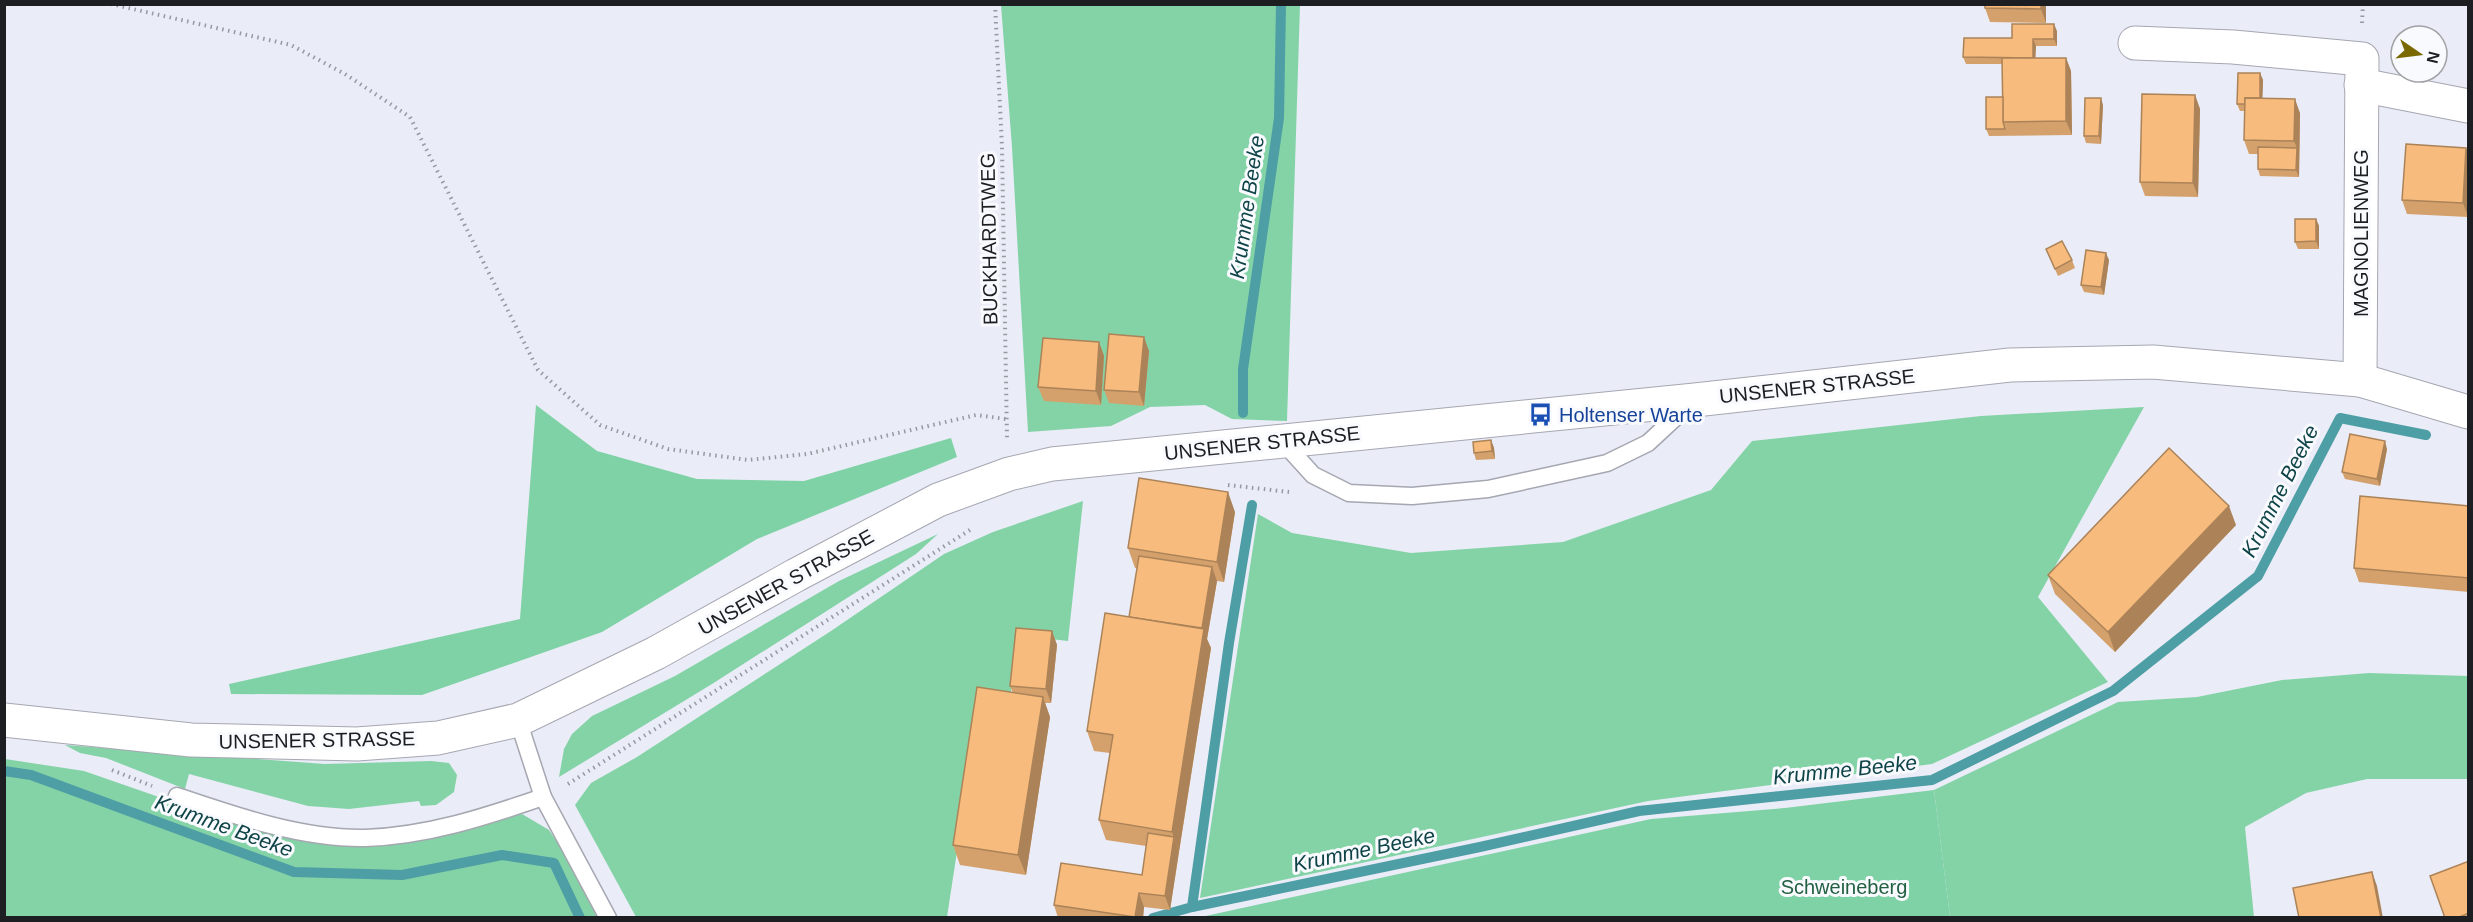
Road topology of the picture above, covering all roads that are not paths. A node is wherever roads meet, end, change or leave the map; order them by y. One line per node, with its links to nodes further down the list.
1 (2135, 43): 2 (main road, MAGNOLIENWEG)
2 (2361, 85): 3 (main road); 4 (main road, MAGNOLIENWEG)
3 (2469, 106)
4 (2360, 380): 5 (main road, UNSENER STRASSE); 6 (main road, UNSENER STRASSE)
5 (1695, 400): 7 (main road, UNSENER STRASSE); 7 (lane)
6 (2469, 412)
7 (1283, 442): 9 (main road, UNSENER STRASSE)
8 (4, 720): 9 (main road, UNSENER STRASSE)
9 (518, 720): 11 (lane)
10 (177, 796): 11 (lane)
11 (543, 797): 12 (lane)
12 (608, 918)

